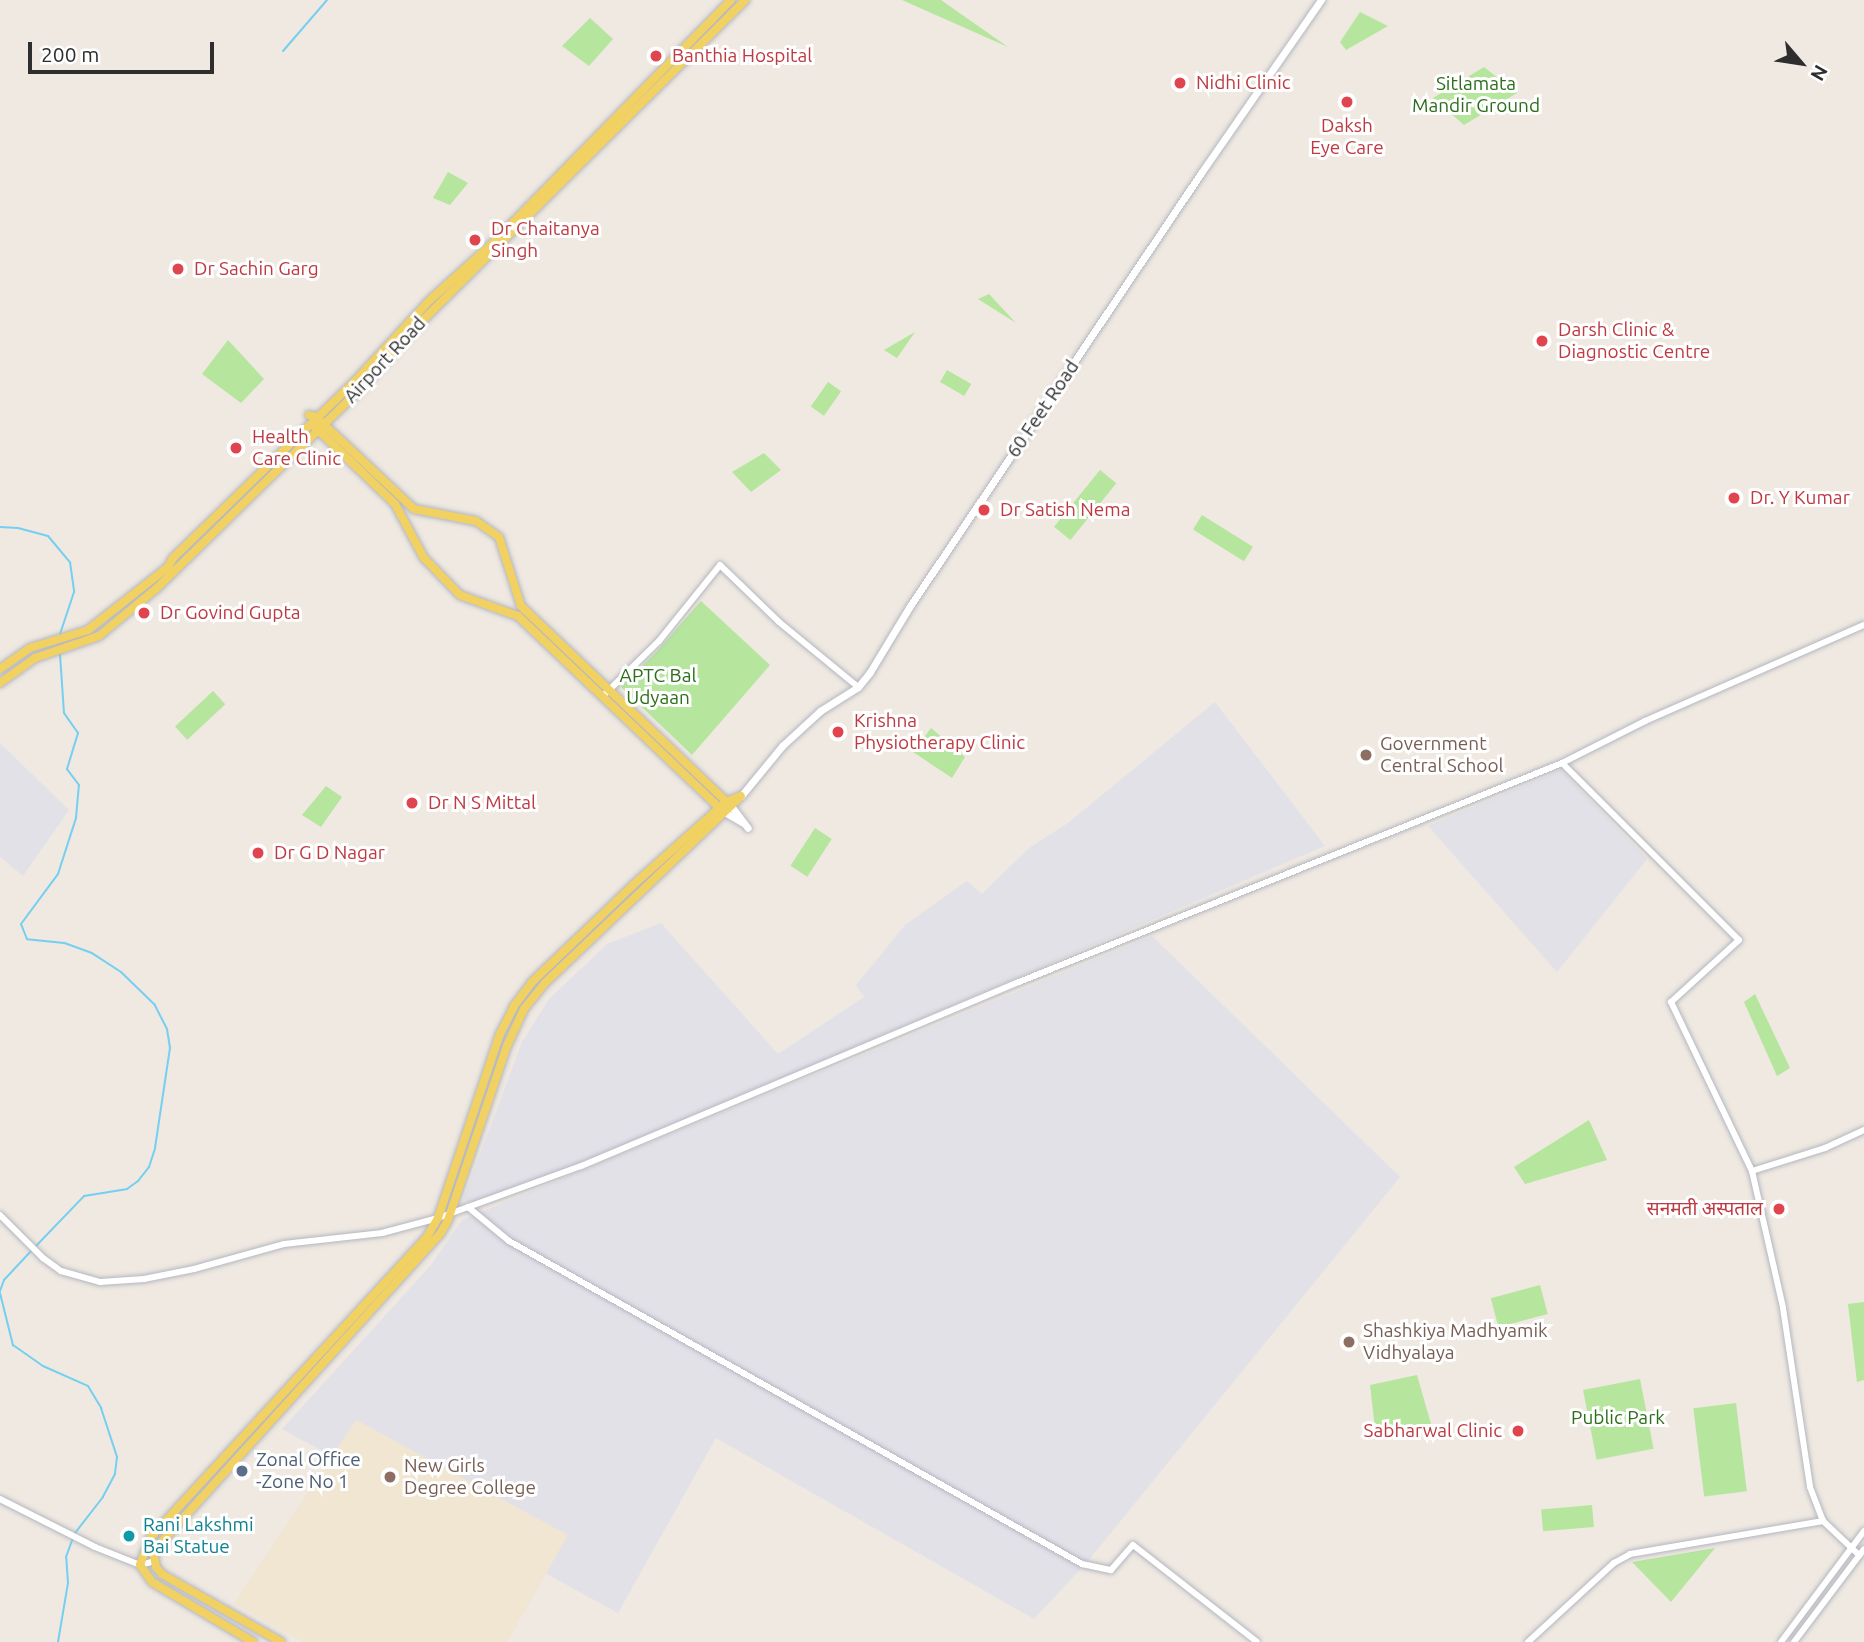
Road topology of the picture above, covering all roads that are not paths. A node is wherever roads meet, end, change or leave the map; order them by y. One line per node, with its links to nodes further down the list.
1 (731, 0): 4 (main road, Airport Road)
2 (745, 0): 5 (main road, Airport Road)
3 (1321, 0): 9 (main road, 60 Feet Road)
4 (313, 420): 5 (main road); 7 (main road, Airport Road)
5 (321, 427): 8 (main road, Airport Road); 10 (main road); 10 (main road)
6 (1864, 625): 11 (street)
7 (0, 669)
8 (0, 683)
9 (858, 687): 10 (street); 12 (main road, 60 Feet Road)
10 (607, 692): 13 (main road)
11 (1562, 763): 16 (street); 17 (street)
12 (741, 796): 13 (main road)
13 (726, 808): 14 (main road); 18 (main road); 20 (main road)
14 (746, 825)
15 (1864, 1130): 16 (street)
16 (1752, 1171): 22 (street)
17 (468, 1207): 18 (street); 30 (street)
18 (451, 1212): 20 (street); 26 (main road)
19 (0, 1215): 20 (street)
20 (438, 1218): 27 (main road)
21 (0, 1499): 27 (street)
22 (1823, 1521): 24 (street); 31 (street)
23 (1864, 1531): 24 (street)
24 (1850, 1549): 25 (street); 32 (street)
25 (1862, 1552): 33 (street)
26 (155, 1561): 27 (street); 29 (main road)
27 (140, 1564): 28 (main road)
28 (253, 1642)
29 (281, 1642)
30 (1257, 1642)
31 (1528, 1642)
32 (1781, 1642)
33 (1794, 1642)

